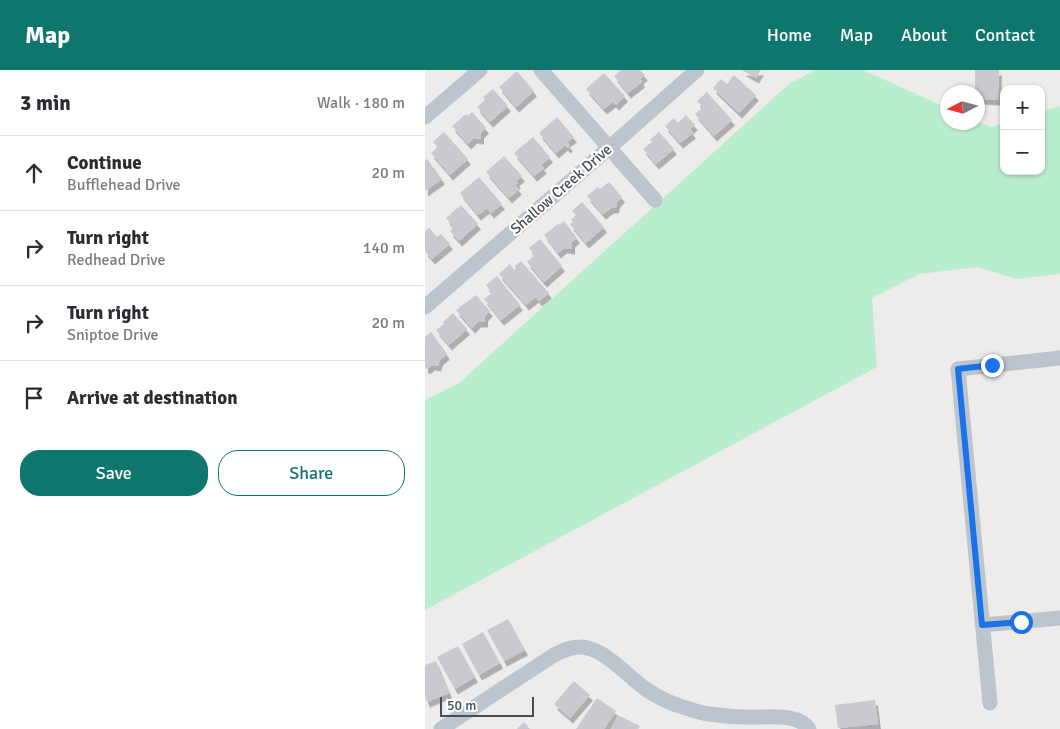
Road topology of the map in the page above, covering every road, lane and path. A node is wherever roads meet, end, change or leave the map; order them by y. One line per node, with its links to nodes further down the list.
1 (480, 70): 4 (street)
2 (541, 70): 5 (street)
3 (697, 70): 5 (street, Shallow Creek Drive)
4 (425, 117)
5 (609, 148): 6 (street); 7 (street, Shallow Creek Drive)
6 (655, 200)
7 (425, 306)
8 (1060, 358): 10 (street)
9 (1060, 618): 10 (street)
10 (982, 625): 11 (street)
11 (990, 703)
12 (450, 727): 13 (street)
13 (809, 729)

